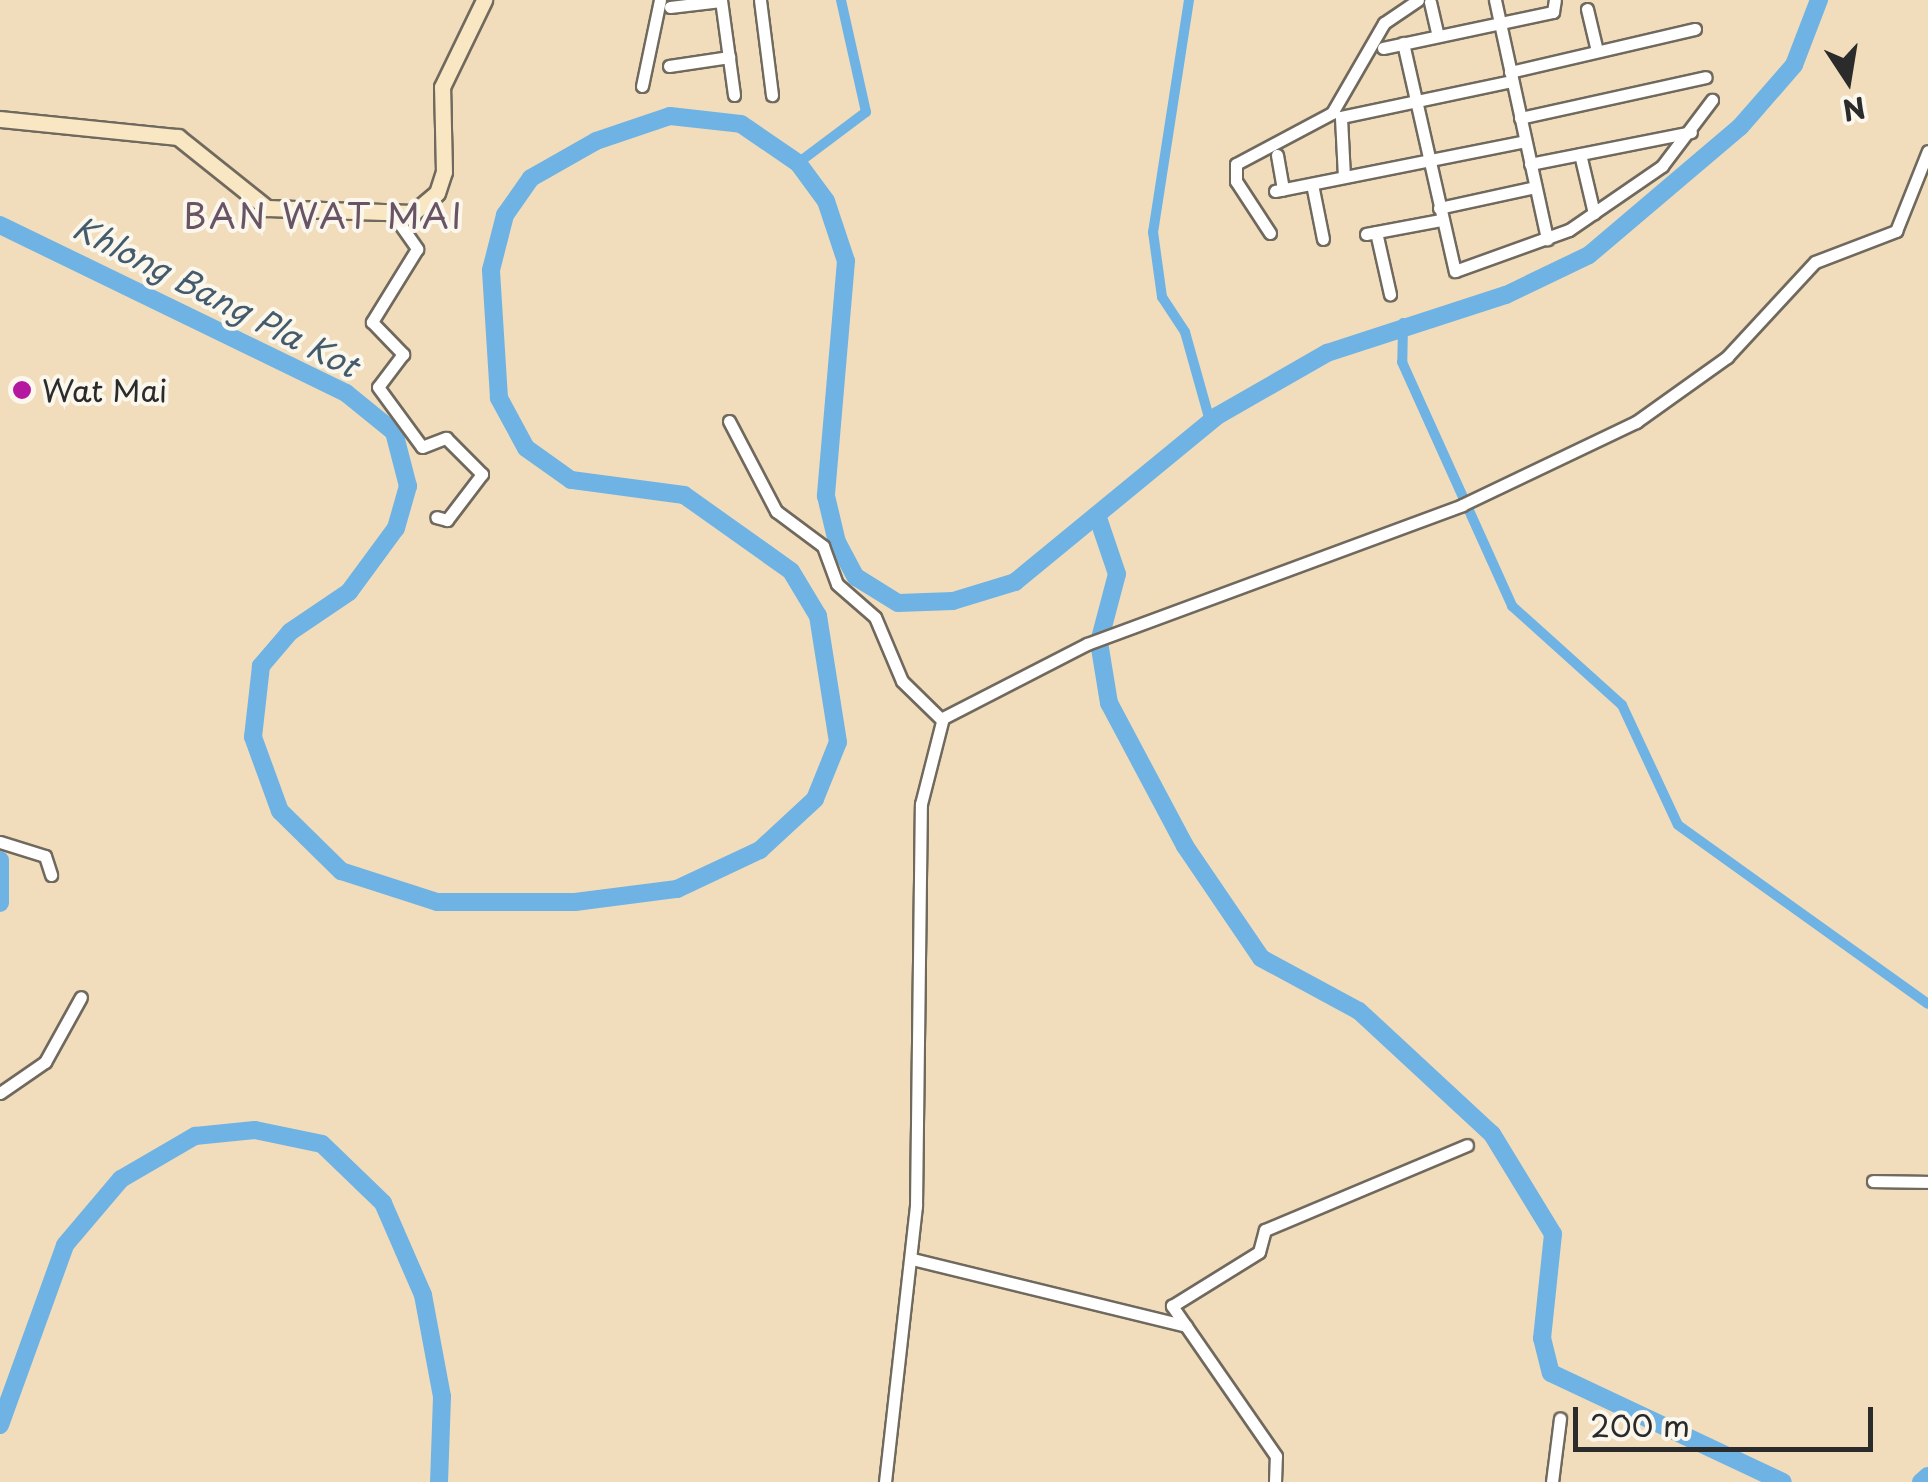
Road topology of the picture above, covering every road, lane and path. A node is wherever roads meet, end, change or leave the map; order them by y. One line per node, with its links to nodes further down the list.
1 (484, 0): 38 (street)
2 (721, 0): 7 (street); 15 (street)
3 (760, 0): 20 (street)
4 (1495, 0): 9 (street)
5 (1556, 0): 9 (street)
6 (1424, 1): 11 (street); 39 (street)
7 (665, 3): 19 (street)
8 (1587, 9): 14 (street)
9 (1500, 22): 11 (street); 17 (street)
10 (1695, 29): 14 (street)
11 (1438, 36): 12 (street)
12 (1402, 44): 13 (street); 22 (street)
13 (1383, 48)
14 (1597, 51): 17 (street)
15 (729, 57): 16 (street); 21 (street)
16 (668, 66)
17 (1511, 76): 22 (street); 24 (street)
18 (1706, 78): 24 (street)
19 (642, 86)
20 (772, 94)
21 (734, 95)
22 (1416, 100): 31 (street); 33 (street)
23 (1712, 100): 26 (street)
24 (1520, 118): 27 (street)
25 (0, 119): 38 (street)
26 (1692, 132): 29 (street); 36 (street)
27 (1525, 141): 31 (street); 32 (street)
28 (1928, 151): 45 (street)
29 (1580, 154): 32 (street); 36 (street)
30 (1277, 155): 34 (street)
31 (1428, 160): 33 (street); 37 (street)
32 (1530, 164): 35 (street)
33 (1344, 177): 34 (street)
34 (1312, 184): 40 (street)
35 (1535, 187): 37 (street); 41 (street)
36 (1594, 213): 41 (street)
37 (1440, 214): 41 (street); 42 (street)
38 (395, 217): 44 (street)
39 (1270, 233)
40 (1323, 239)
41 (1547, 239)
42 (1390, 294)
43 (729, 421): 45 (street)
44 (436, 518)
45 (942, 720): 53 (street)
46 (0, 842): 47 (street)
47 (51, 874)
48 (81, 997): 49 (street)
49 (0, 1093)
50 (1467, 1145): 54 (street)
51 (1873, 1180): 52 (street)
52 (1928, 1182)
53 (912, 1259): 54 (street); 56 (street)
54 (1186, 1326): 57 (street)
55 (1560, 1419): 58 (street)
56 (885, 1482)
57 (1275, 1482)
58 (1552, 1482)

